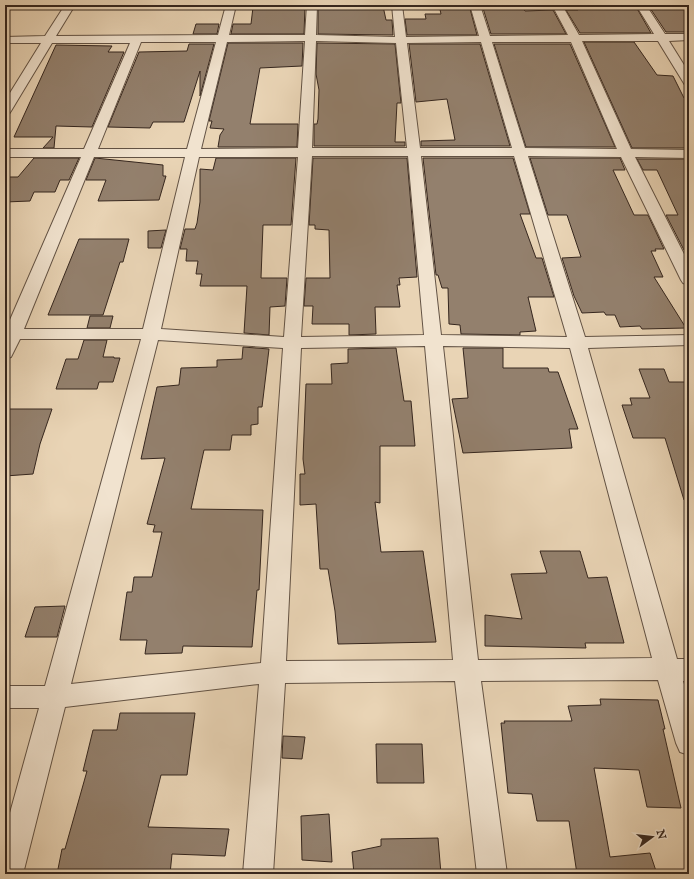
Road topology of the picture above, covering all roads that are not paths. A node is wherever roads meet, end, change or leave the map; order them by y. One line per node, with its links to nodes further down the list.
1 (70, 5): 16 (street)
2 (231, 5): 14 (street)
3 (312, 5): 10 (street)
4 (397, 5): 17 (street)
5 (475, 5): 11 (street)
6 (557, 5): 12 (street)
7 (640, 5): 8 (street)
8 (660, 37): 9 (street); 12 (street); 18 (street)
9 (689, 37)
10 (311, 38): 14 (street); 17 (street); 21 (street)
11 (485, 38): 12 (street); 17 (street); 23 (street)
12 (575, 38): 26 (street)
13 (137, 39): 14 (street); 16 (street); 25 (street)
14 (222, 39): 20 (street)
15 (5, 40): 16 (street)
16 (48, 40): 19 (street)
17 (402, 40): 22 (street)
18 (689, 82)
19 (5, 111)
20 (194, 152): 21 (street); 25 (street); 30 (street)
21 (305, 152): 22 (street); 33 (street)
22 (414, 152): 23 (street); 31 (street)
23 (520, 152): 26 (street); 34 (street)
24 (5, 153): 25 (street)
25 (90, 153): 29 (street)
26 (626, 154): 27 (street); 28 (street)
27 (689, 154)
28 (689, 280)
29 (9, 334): 30 (street); 35 (street)
30 (151, 334): 33 (street); 40 (street)
31 (433, 340): 33 (street); 34 (street); 38 (street)
32 (689, 340): 34 (street)
33 (292, 343): 37 (street)
34 (578, 343): 36 (street)
35 (5, 353)
36 (678, 670): 38 (street); 41 (street)
37 (274, 672): 38 (street); 40 (street); 43 (street)
38 (467, 672): 44 (street)
39 (5, 697): 40 (street)
40 (55, 697): 42 (street)
41 (689, 743)
42 (8, 874)
43 (258, 874)
44 (492, 874)

